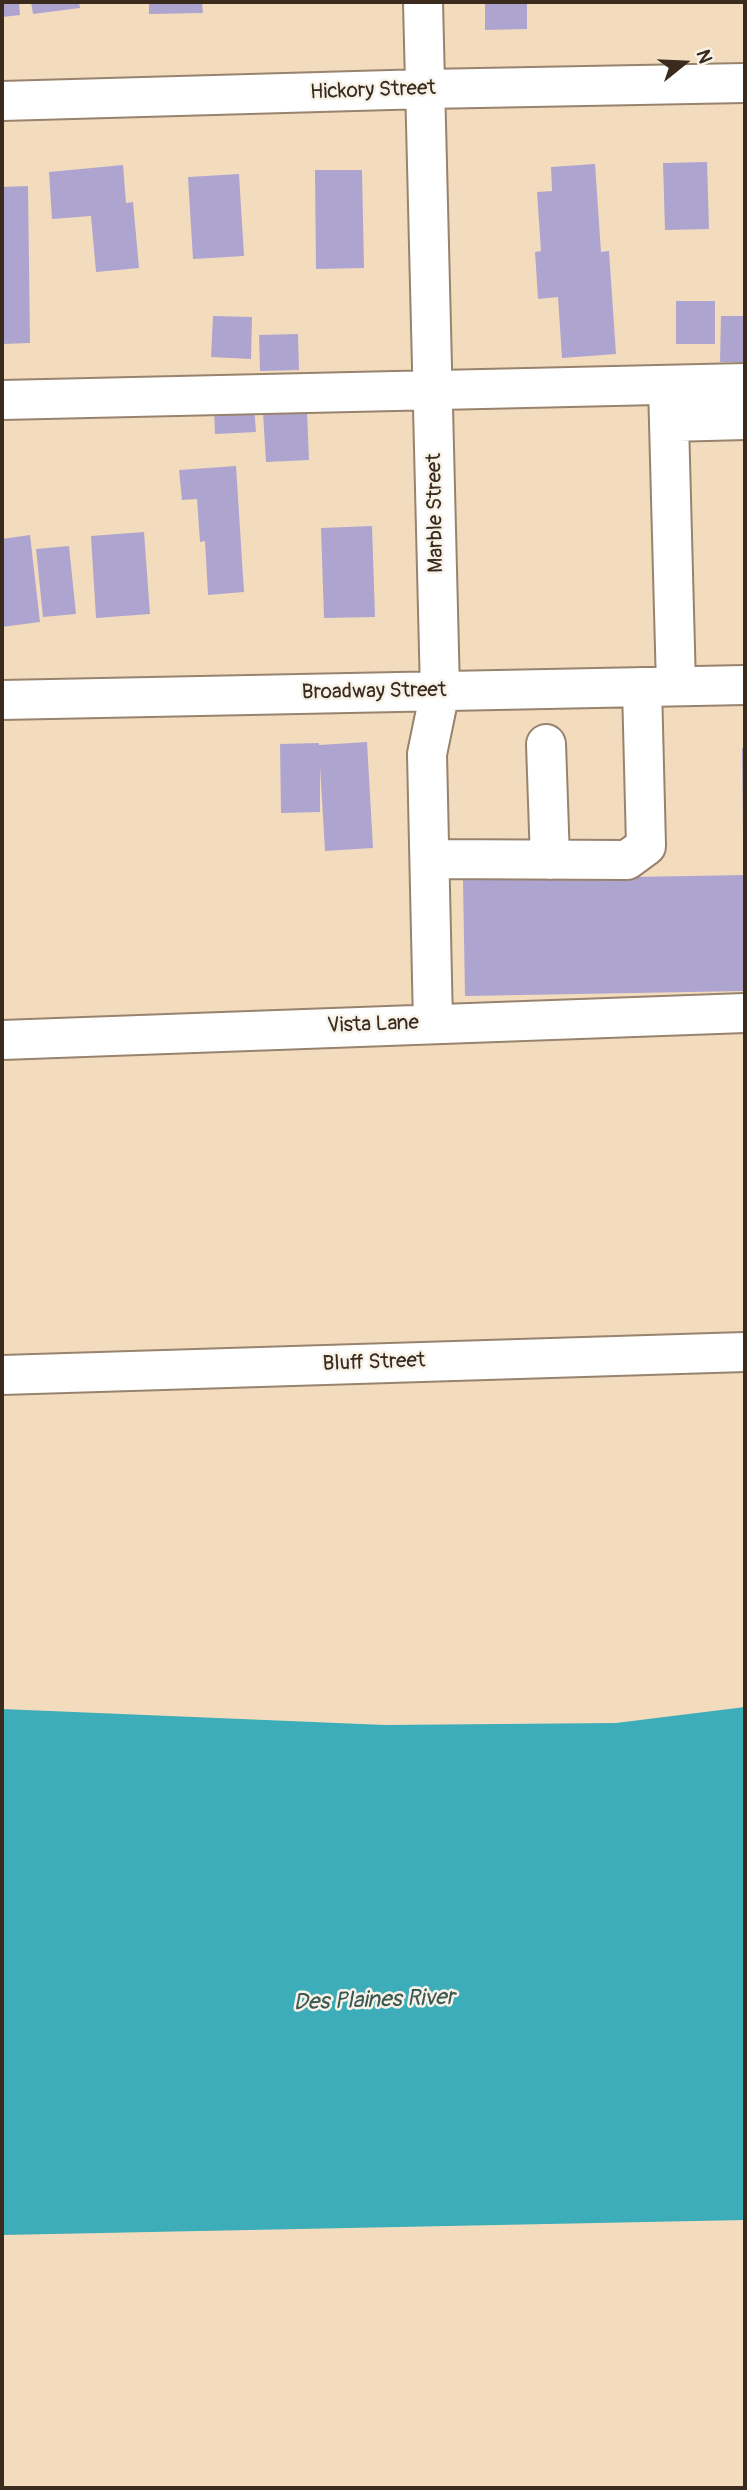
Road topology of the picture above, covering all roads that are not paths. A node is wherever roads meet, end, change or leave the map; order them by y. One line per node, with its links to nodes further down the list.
1 (424, 2): 3 (street, Marble Street)
2 (745, 83): 3 (street, Hickory Street)
3 (426, 89): 4 (street, Hickory Street); 6 (street, Marble Street)
4 (2, 101)
5 (745, 383): 8 (street)
6 (433, 391): 7 (street); 8 (street); 12 (street, Marble Street)
7 (2, 400)
8 (669, 404): 9 (street); 11 (street)
9 (745, 420)
10 (745, 685): 11 (street, Broadway Street)
11 (659, 687): 12 (street, Broadway Street); 16 (street)
12 (440, 691): 13 (street, Broadway Street); 15 (street, Marble Street)
13 (2, 699)
14 (546, 744): 16 (street)
15 (430, 859): 16 (street); 18 (street, Marble Street)
16 (550, 860)
17 (745, 1013): 18 (street, Vista Lane)
18 (433, 1023): 19 (street, Vista Lane)
19 (2, 1040)
20 (745, 1352): 21 (street, Bluff Street)
21 (2, 1374)

